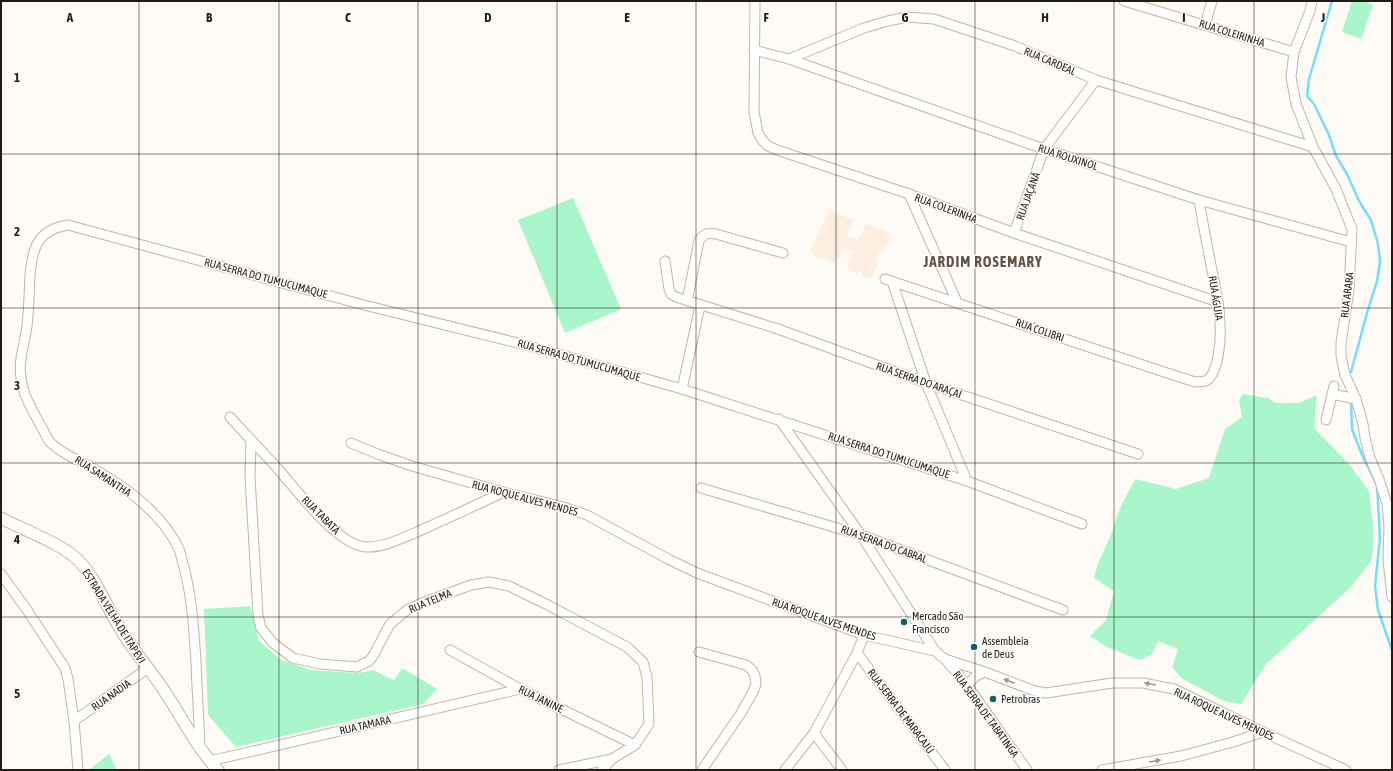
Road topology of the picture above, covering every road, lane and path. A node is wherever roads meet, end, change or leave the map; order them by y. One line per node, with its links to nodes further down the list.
1 (755, 1): 6 (street)
2 (1124, 1): 5 (street, RUA COLEIRINHA)
3 (1212, 1): 5 (street)
4 (1312, 1): 7 (street, RUA ARARA)
5 (1205, 25): 7 (street, RUA COLEIRINHA)
6 (754, 50): 8 (street, RUA ROUXINOL); 12 (street, RUA COLERINHA)
7 (1294, 52): 10 (street, RUA ARARA)
8 (789, 59): 9 (street, RUA CARDEAL); 11 (street, RUA ROUXINOL)
9 (1096, 80): 10 (street, RUA CARDEAL); 11 (street, RUA JAÇANÃ)
10 (1313, 146): 16 (street, RUA ARARA)
11 (1044, 149): 13 (street, RUA ROUXINOL); 15 (street, RUA JAÇANÃ)
12 (909, 194): 15 (street, RUA COLERINHA); 20 (street)
13 (1199, 200): 16 (street, RUA ROUXINOL); 21 (street, RUA ÁGUIA)
14 (68, 225): 25 (street, RUA SERRA DO TUMUCUMAQUE); 56 (street, RUA SAMANTHA)
15 (1014, 233): 21 (street, RUA COLERINHA)
16 (1351, 242): 26 (street, RUA ARARA)
17 (783, 253): 19 (street)
18 (665, 261): 19 (street, RUA SERRA DO ARAÇAÍ)
19 (688, 301): 22 (street, RUA SERRA DO ARAÇAÍ)
20 (957, 302): 23 (street, RUA COLIBRI); 24 (street, RUA COLIBRI)
21 (1218, 302): 23 (street, RUA ÁGUIA)
22 (700, 306): 24 (street, RUA SERRA DO ARAÇAÍ); 25 (street)
23 (1195, 382)
24 (926, 383): 32 (street, RUA SERRA DO ARAÇAÍ); 33 (street)
25 (682, 388): 28 (street, RUA SERRA DO TUMUCUMAQUE)
26 (1356, 399): 29 (street); 40 (street, RUA ARARA)
27 (230, 417): 30 (street, RUA TABATÁ)
28 (779, 419): 33 (street, RUA SERRA DO TUMUCUMAQUE); 38 (street)
29 (1326, 420)
30 (251, 441): 35 (street, RUA TABATÁ); 55 (street, RUA TELMA)
31 (351, 443): 35 (street, RUA ROQUE ALVES MENDES)
32 (1138, 454)
33 (967, 481): 37 (street, RUA SERRA DO TUMUCUMAQUE)
34 (701, 488): 38 (street, RUA SERRA DO CABRAL)
35 (503, 492): 42 (street, RUA ROQUE ALVES MENDES)
36 (1, 518): 48 (street, ESTRADA VELHA DE ITAPEVI)
37 (1082, 524)
38 (861, 535): 41 (street, RUA SERRA DO CABRAL); 44 (street)
39 (1, 574): 52 (street)
40 (1392, 598)
41 (1063, 610)
42 (864, 635): 44 (street, RUA ROQUE ALVES MENDES); 46 (street)
43 (450, 650): 51 (street, RUA JANINE)
44 (935, 651): 47 (street, RUA ROQUE ALVES MENDES)
45 (699, 652): 63 (street)
46 (857, 653): 54 (street); 66 (street, RUA SERRA DE MARACAJÚ)
47 (945, 659): 49 (street, RUA ROQUE ALVES MENDES); 50 (street, RUA SERRA DE TABATINGA)
48 (148, 668): 52 (street, RUA NADIA); 56 (street, ESTRADA VELHA DE ITAPEVI)
49 (985, 672): 50 (street); 53 (street, RUA ROQUE ALVES MENDES, one-way to 49)
50 (967, 685): 67 (street, RUA SERRA DE TABATINGA)
51 (520, 689): 55 (street, RUA JANINE); 58 (street, RUA TAMARA)
52 (74, 721): 59 (street)
53 (1263, 732): 68 (street, one-way to 53); 69 (street, RUA ROQUE ALVES MENDES)
54 (814, 734): 64 (street); 65 (street)
55 (635, 745): 57 (street, RUA TELMA)
56 (200, 748): 58 (street, ESTRADA VELHA DE ITAPEVI)
57 (612, 759): 61 (street); 62 (street)
58 (210, 762): 60 (street, ESTRADA VELHA DE ITAPEVI)
59 (78, 770)
60 (218, 770)
61 (559, 770)
62 (602, 770)
63 (702, 770)
64 (784, 770)
65 (842, 770)
66 (945, 770)
67 (1026, 770)
68 (1102, 770)
69 (1346, 770)

